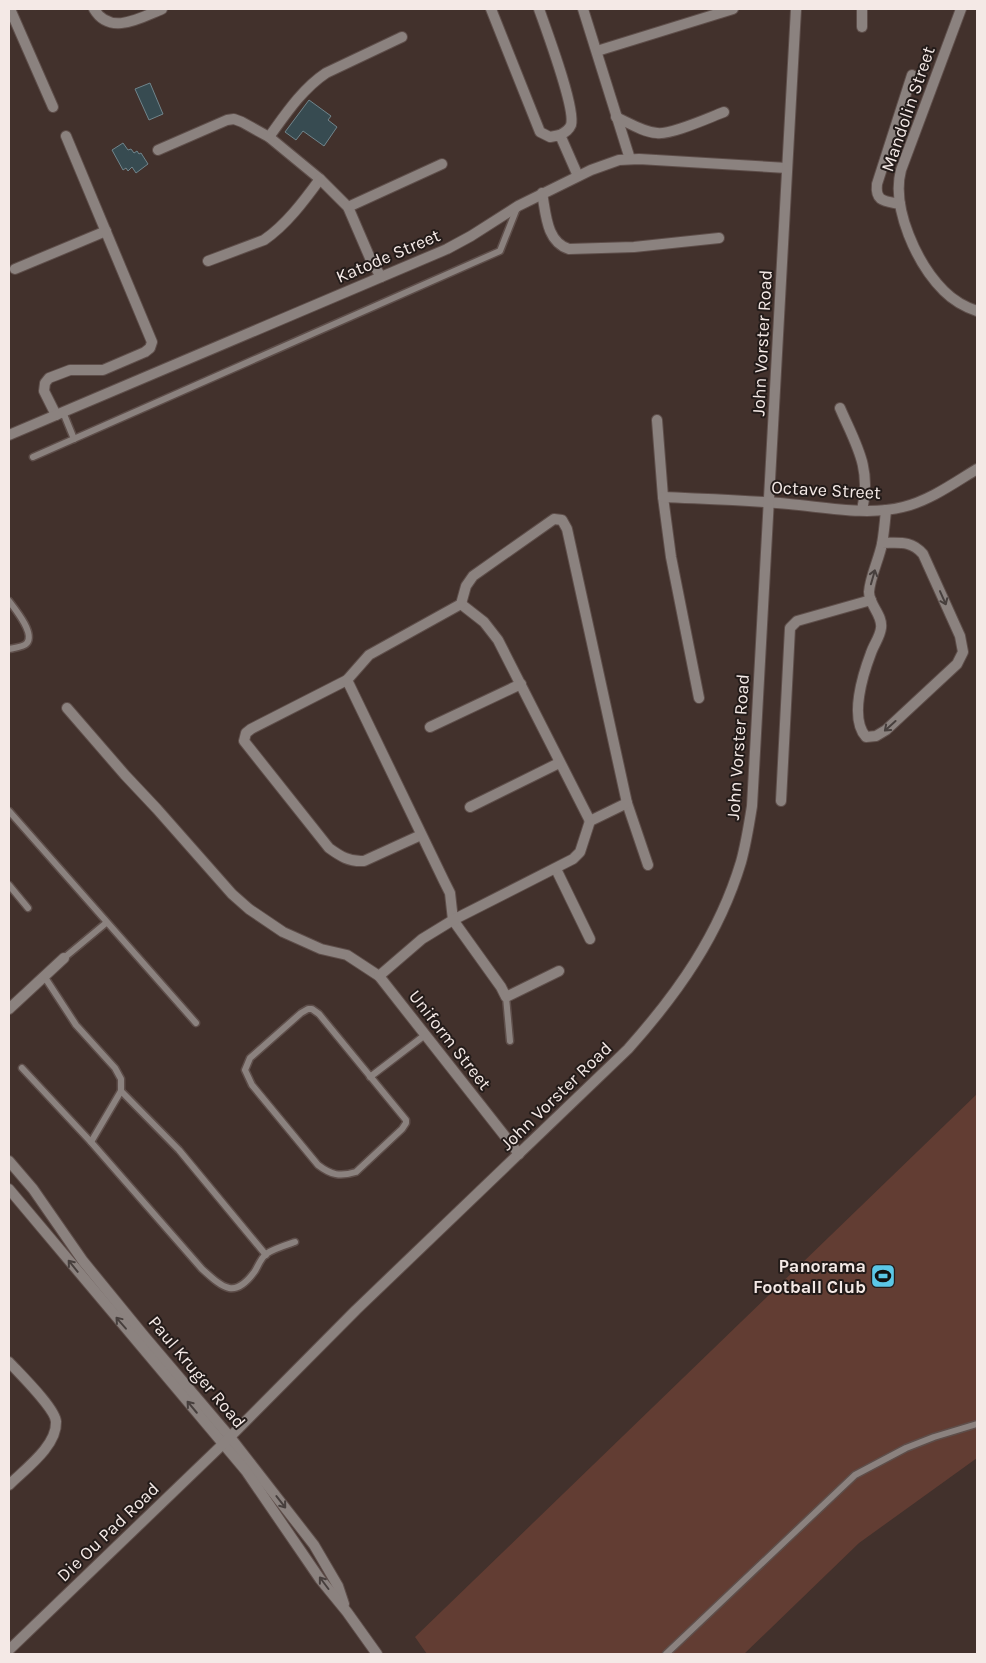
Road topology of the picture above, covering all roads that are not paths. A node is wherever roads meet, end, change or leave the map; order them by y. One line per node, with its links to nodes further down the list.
1 (10, 9): 15 (street)
2 (94, 9): 3 (street)
3 (162, 9)
4 (491, 9): 18 (street)
5 (539, 9): 18 (street)
6 (583, 9): 13 (street)
7 (733, 9): 13 (street)
8 (796, 9): 24 (street, John Vorster Road)
9 (862, 9): 11 (street)
10 (961, 9): 28 (street, Mandolin Street)
11 (862, 27)
12 (402, 37): 20 (street)
13 (597, 52): 17 (street)
14 (912, 75): 28 (street)
15 (53, 107)
16 (724, 112): 17 (street)
17 (616, 118): 22 (street)
18 (560, 135): 25 (street)
19 (66, 136): 31 (street)
20 (269, 138): 21 (street); 26 (street)
21 (158, 150)
22 (630, 160): 24 (street, Katode Street); 25 (street, Katode Street)
23 (442, 164): 30 (street)
24 (787, 168): 45 (street, John Vorster Road)
25 (578, 176): 27 (street, Katode Street)
26 (320, 179): 30 (street); 33 (street)
27 (542, 193): 29 (street, Katode Street); 32 (street)
28 (900, 204): 36 (street, Mandolin Street)
29 (518, 206): 35 (street, Katode Street); 41 (lane)
30 (348, 207): 35 (street)
31 (106, 231): 34 (street); 38 (street)
32 (719, 238)
33 (208, 261)
34 (14, 269)
35 (381, 277): 38 (street, Katode Street)
36 (977, 311)
37 (840, 408): 46 (street)
38 (59, 414): 40 (street, Katode Street); 41 (lane)
39 (657, 420): 44 (street)
40 (9, 435)
41 (74, 439): 42 (lane)
42 (33, 457)
43 (977, 469): 47 (street, Octave Street)
44 (663, 497): 45 (street, Octave Street); 55 (street)
45 (770, 502): 46 (street, Octave Street); 85 (street, John Vorster Road)
46 (862, 510): 47 (street, Octave Street)
47 (886, 510): 48 (street)
48 (882, 543): 49 (street, one-way to 48); 49 (street, one-way to 49)
49 (871, 600): 59 (street)
50 (9, 601): 52 (lane)
51 (460, 604): 53 (street); 54 (street); 60 (street)
52 (9, 649)
53 (347, 680): 64 (street); 64 (street)
54 (521, 684): 57 (street); 58 (street)
55 (699, 698)
56 (67, 708): 75 (street, Uniform Street)
57 (430, 728)
58 (559, 763): 61 (street); 63 (street)
59 (781, 801)
60 (627, 803): 63 (street); 65 (street)
61 (470, 807)
62 (9, 811): 70 (lane)
63 (590, 821): 66 (street)
64 (421, 835): 69 (street)
65 (648, 865)
66 (556, 869): 69 (street); 71 (street)
67 (9, 885): 68 (lane)
68 (28, 908)
69 (453, 920): 75 (street); 76 (street)
70 (106, 923): 72 (lane); 78 (lane)
71 (590, 939)
72 (64, 958): 74 (street)
73 (559, 971): 76 (street)
74 (44, 976): 77 (street); 83 (lane)
75 (379, 976): 79 (street, Uniform Street)
76 (506, 997): 80 (lane)
77 (9, 1008)
78 (196, 1023)
79 (425, 1035): 82 (lane); 85 (street, Uniform Street)
80 (510, 1040)
81 (22, 1068): 84 (lane)
82 (370, 1077): 82 (lane)
83 (121, 1091): 84 (lane); 89 (lane)
84 (91, 1142): 89 (lane)
85 (519, 1154): 92 (street, John Vorster Road)
86 (9, 1161): 92 (street, Paul Kruger Road)
87 (9, 1189): 92 (street, Paul Kruger Road, one-way to 87)
88 (295, 1242): 89 (lane)
89 (266, 1254)
90 (9, 1362): 93 (street)
91 (977, 1424): 96 (lane)
92 (227, 1440): 94 (street, Die Ou Pad Road); 95 (street, Paul Kruger Road)
93 (9, 1485)
94 (9, 1650)
95 (377, 1654)
96 (666, 1654)

